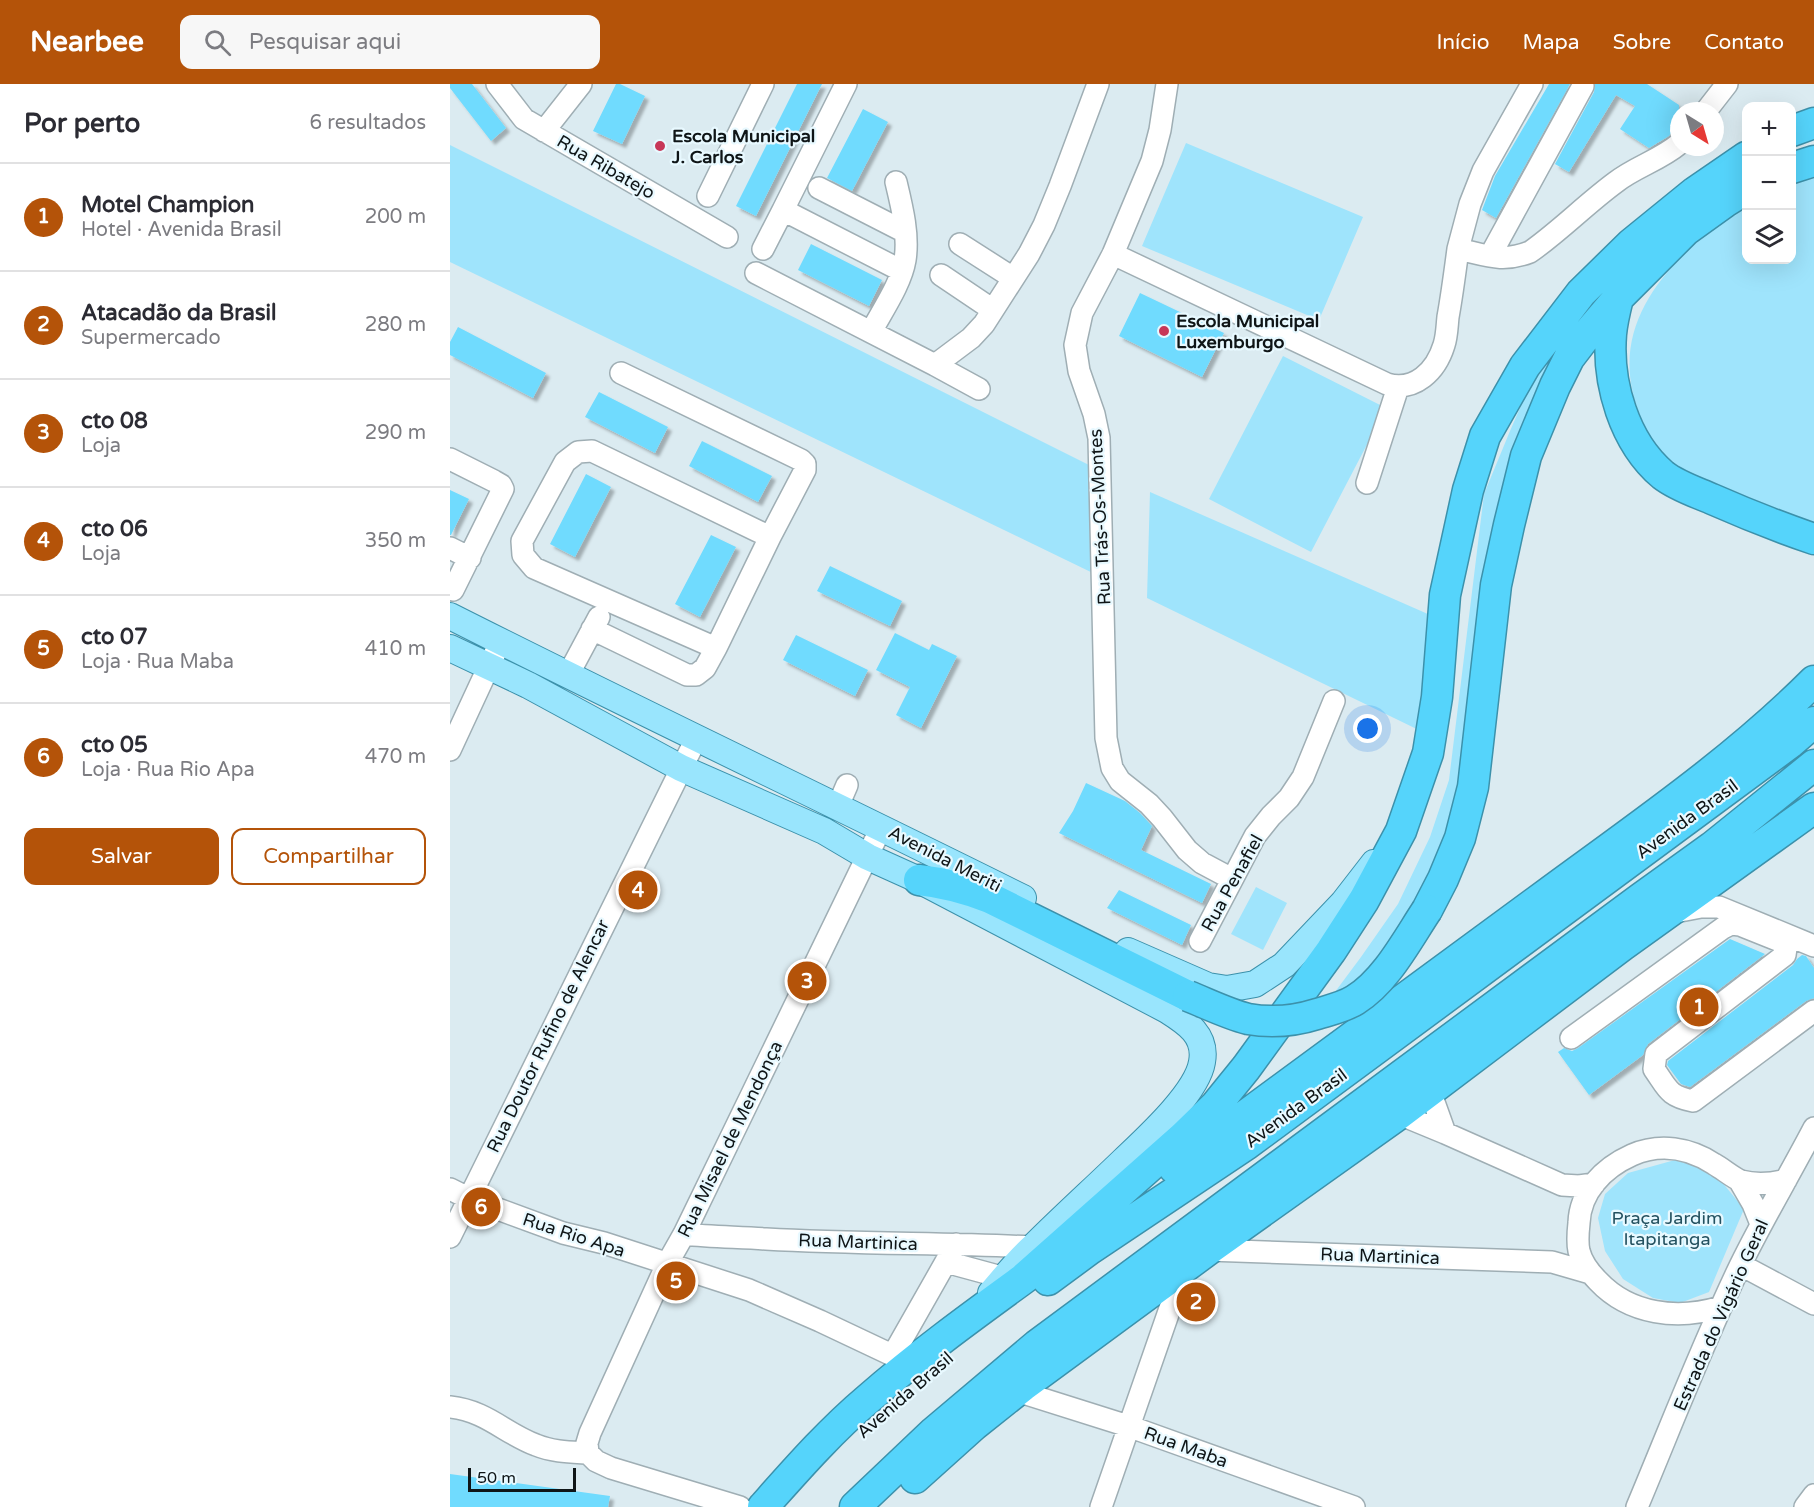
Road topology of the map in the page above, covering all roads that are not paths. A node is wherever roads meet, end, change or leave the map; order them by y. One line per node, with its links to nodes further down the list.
1 (496, 84): 13 (street, Rua Ribatejo)
2 (581, 84): 13 (street)
3 (763, 84): 23 (street)
4 (846, 84): 24 (street)
5 (1098, 84): 35 (street)
6 (1167, 84): 30 (street, Rua Trás-Os-Montes)
7 (1532, 84): 29 (street)
8 (1727, 84): 10 (street)
9 (1583, 86): 31 (street)
10 (1713, 102)
11 (1814, 123): 12 (highway)
12 (1796, 129)
13 (544, 131): 26 (street, Rua Ribatejo)
14 (1814, 136): 15 (highway)
15 (1796, 141)
16 (1670, 151): 31 (street)
17 (1742, 160): 68 (highway)
18 (1814, 161): 19 (highway)
19 (1796, 166)
20 (896, 182): 25 (street)
21 (819, 188): 25 (street)
22 (1742, 191): 36 (highway)
23 (708, 196)
24 (783, 210): 28 (street); 32 (street)
25 (905, 232): 32 (street)
26 (727, 237)
27 (960, 244): 35 (street)
28 (763, 249)
29 (1458, 249): 31 (street); 41 (street)
30 (1113, 254): 41 (street); 71 (street, Rua Trás-Os-Montes)
31 (1490, 256)
32 (902, 271): 38 (street)
33 (756, 273): 38 (street)
34 (942, 275): 37 (street)
35 (1013, 278): 37 (street)
36 (1618, 298): 46 (highway); 72 (highway, bridge)
37 (993, 310): 39 (street)
38 (871, 332): 39 (street)
39 (935, 365): 42 (street)
40 (621, 373): 45 (street)
41 (1393, 386): 44 (street)
42 (979, 389)
43 (450, 459): 48 (street)
44 (1367, 483)
45 (770, 537): 50 (street); 55 (street)
46 (1814, 539)
47 (450, 548): 48 (street)
48 (470, 558): 49 (street)
49 (453, 590)
50 (607, 601): 52 (street); 55 (street)
51 (450, 616): 53 (main road, Avenida Meriti)
52 (592, 629): 55 (street); 57 (street)
53 (500, 641): 56 (street); 57 (main road, Avenida Meriti)
54 (450, 648): 56 (main road, Avenida Meriti)
55 (716, 648)
56 (490, 667): 62 (street); 64 (main road, Avenida Meriti)
57 (568, 675): 61 (main road, Avenida Meriti)
58 (1814, 681): 102 (highway, Avenida Brasil)
59 (1334, 701): 71 (street, Rua Penafiel)
60 (1814, 722): 115 (highway, Avenida Brasil)
61 (696, 739): 64 (street, Rua Doutor Rufino de Alencar); 67 (main road, Avenida Meriti)
62 (450, 750)
63 (1814, 765): 101 (highway, Avenida Brasil)
64 (681, 768): 69 (main road, Avenida Meriti); 87 (street, Rua Doutor Rufino de Alencar)
65 (1814, 808): 70 (highway)
66 (1814, 827): 70 (highway)
67 (881, 828): 68 (main road, Avenida Meriti); 69 (street, Rua Misael de Mendonça)
68 (1401, 831): 102 (highway)
69 (868, 857): 72 (main road, Avenida Meriti); 90 (street, Rua Misael de Mendonça)
70 (1734, 864): 73 (highway)
71 (1232, 879): 74 (street, Rua Penafiel)
72 (919, 880): 77 (main road, Avenida Meriti)
73 (1663, 916): 75 (street); 79 (highway)
74 (1200, 941)
75 (1814, 946)
76 (1814, 1011): 78 (street)
77 (1191, 1026): 92 (main road, Avenida Brasil)
78 (1571, 1038)
79 (1430, 1091): 80 (highway); 81 (street)
80 (1389, 1121): 81 (street); 94 (highway); 101 (highway)
81 (1445, 1133): 86 (street)
82 (1812, 1139): 84 (street, Estrada do Vigário Geral)
83 (1738, 1180): 84 (street); 85 (street); 89 (street)
84 (1786, 1180): 89 (street, Estrada do Vigário Geral)
85 (1594, 1184): 86 (street); 88 (street)
86 (1562, 1185): 88 (street)
87 (459, 1193): 91 (street, Rua Doutor Rufino de Alencar); 97 (street, Rua Rio Apa)
88 (1580, 1211): 93 (street)
89 (1761, 1224): 98 (street, Estrada do Vigário Geral)
90 (684, 1234): 95 (street, Rua Martinica); 97 (street, Rua Misael de Mendonça)
91 (450, 1236)
92 (1032, 1247): 95 (street, Rua Martinica); 102 (main road, Avenida Brasil)
93 (1578, 1249): 96 (street, Rua Martinica); 100 (street)
94 (1208, 1250): 96 (street, Rua Martinica); 99 (highway)
95 (951, 1253): 102 (street); 107 (street)
96 (1552, 1262): 100 (street, Rua Martinica)
97 (667, 1264): 107 (street); 111 (street, Rua Misael de Mendonça)
98 (1741, 1265): 103 (street); 104 (street, Estrada do Vigário Geral)
99 (1184, 1268): 108 (highway); 110 (street)
100 (1590, 1272): 105 (street)
101 (1133, 1276): 116 (highway, Avenida Brasil)
102 (1015, 1277): 107 (highway, Avenida Brasil)
103 (1814, 1304)
104 (1721, 1307): 105 (street); 106 (street, Estrada do Vigário Geral)
105 (1665, 1313): 106 (street)
106 (1703, 1346): 120 (street, Estrada do Vigário Geral)
107 (902, 1360): 114 (highway, Avenida Brasil)
108 (1017, 1391): 110 (street, Rua Maba); 117 (highway)
109 (450, 1407): 111 (street)
110 (1128, 1426): 118 (street); 119 (street, Rua Maba)
111 (588, 1453): 113 (street)
112 (1814, 1495): 121 (street)
113 (740, 1507)
114 (763, 1507)
115 (791, 1507)
116 (855, 1507)
117 (884, 1507)
118 (1101, 1507)
119 (1354, 1507)
120 (1638, 1507)
121 (1805, 1507)

